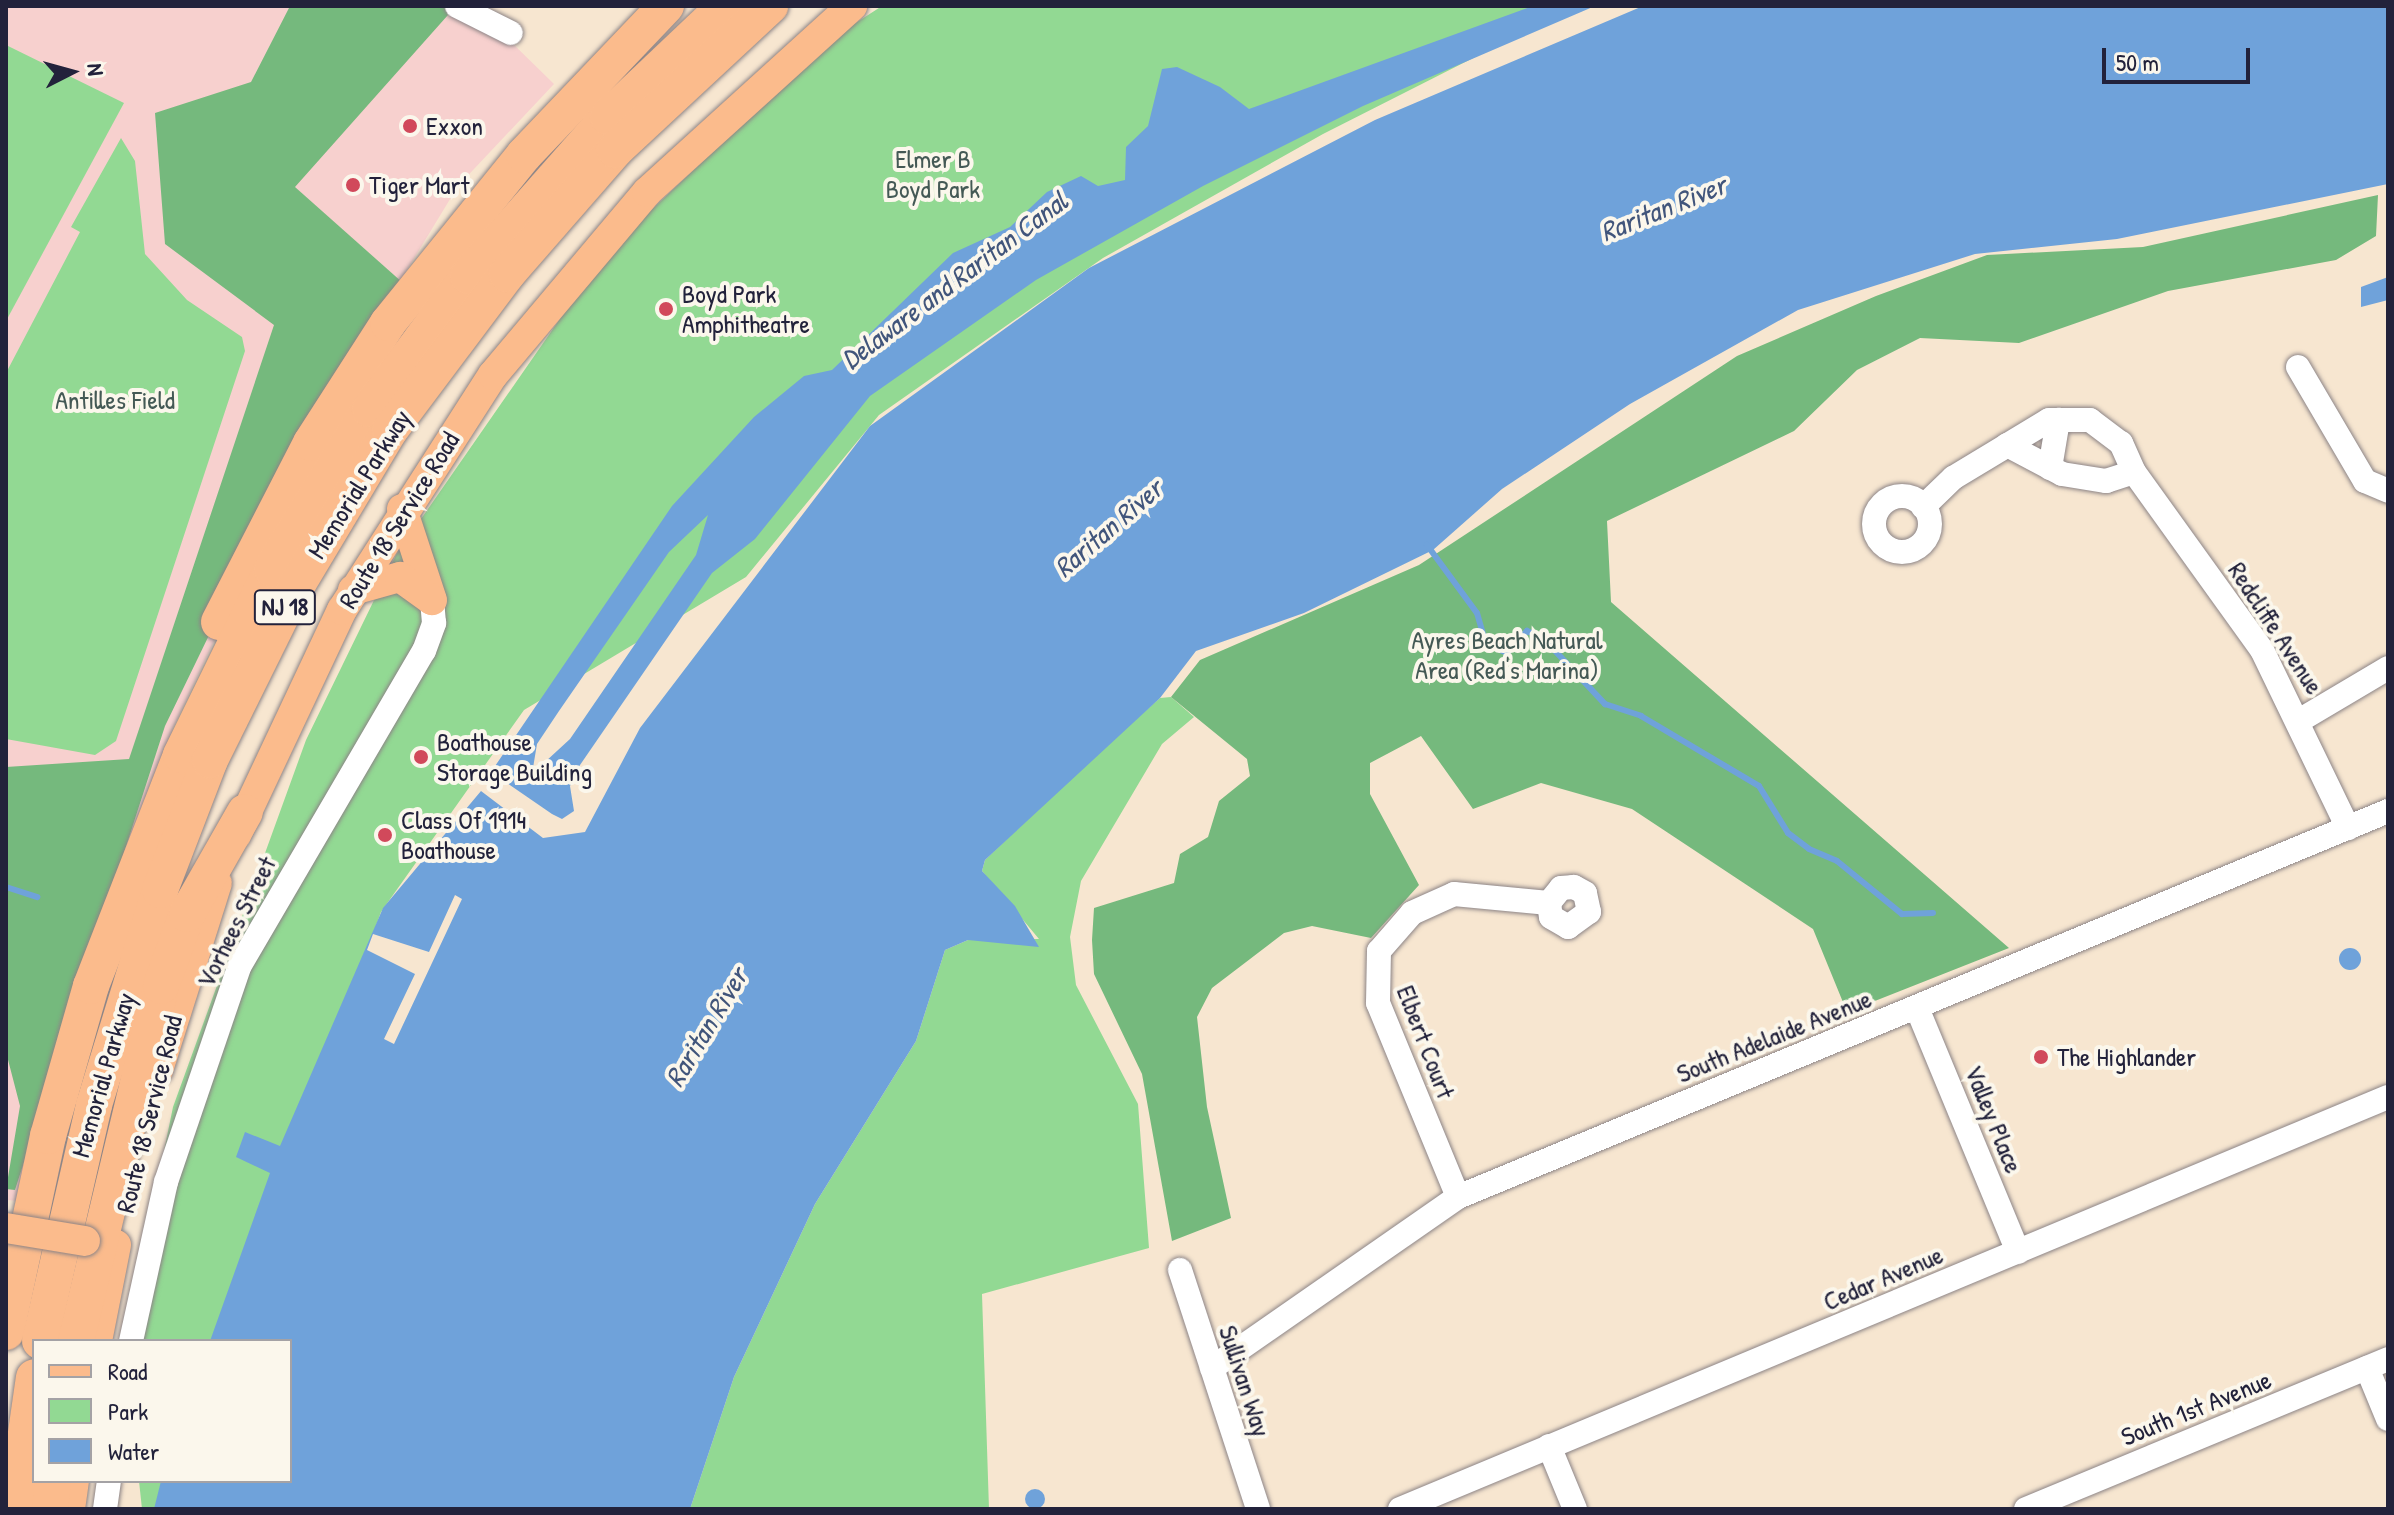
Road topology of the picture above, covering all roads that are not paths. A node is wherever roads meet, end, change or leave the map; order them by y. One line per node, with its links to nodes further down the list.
1 (457, 6): 7 (street)
2 (666, 6): 8 (highway)
3 (680, 6): 8 (highway)
4 (725, 6): 25 (highway, Memorial Parkway / NJ 18)
5 (770, 6): 34 (highway, Memorial Parkway / NJ 18)
6 (835, 11): 16 (main road, Route 18 Service Road)
7 (511, 33)
8 (625, 50): 25 (highway)
9 (2298, 367): 14 (street)
10 (2058, 420): 11 (street); 12 (street); 13 (street, Redcliffe Avenue)
11 (2007, 445): 12 (street); 15 (street)
12 (2050, 468): 13 (street)
13 (2134, 472): 20 (street, Redcliffe Avenue)
14 (2388, 491)
15 (1923, 507)
16 (402, 509): 17 (main road, Route 18 Service Road); 18 (main road)
17 (353, 590): 18 (main road); 22 (main road, Route 18 Service Road)
18 (432, 600): 37 (street, Vorhees Street)
19 (2388, 668): 20 (street)
20 (2302, 719): 23 (street, Redcliffe Avenue)
21 (2388, 811): 23 (street, South Adelaide Avenue)
22 (245, 812): 30 (highway); 36 (main road, Route 18 Service Road)
23 (2348, 828): 26 (street, South Adelaide Avenue)
24 (1549, 903): 28 (street, Elbert Court)
25 (91, 986): 33 (highway, Memorial Parkway / NJ 18)
26 (1917, 1008): 28 (street, South Adelaide Avenue); 31 (street, Valley Place)
27 (2388, 1097): 31 (street, Cedar Avenue)
28 (1458, 1197): 39 (street, South Adelaide Avenue)
29 (6, 1228): 30 (main road, bridge)
30 (90, 1242): 35 (highway)
31 (2018, 1252): 42 (street, Cedar Avenue)
32 (1180, 1270): 39 (street, Sullivan Way)
33 (6, 1332)
34 (40, 1339)
35 (76, 1339)
36 (97, 1339)
37 (131, 1339)
38 (2377, 1364): 41 (street); 46 (street, South 1st Avenue)
39 (1212, 1368): 51 (street, Sullivan Way)
40 (32, 1391): 47 (highway)
41 (2388, 1419)
42 (1549, 1446): 52 (street, Cedar Avenue); 53 (street)
43 (53, 1483): 48 (highway)
44 (74, 1483): 49 (main road)
45 (109, 1483): 50 (street)
46 (2078, 1499): 54 (street, South 1st Avenue)
47 (15, 1509)
48 (50, 1509)
49 (70, 1509)
50 (105, 1509)
51 (1258, 1509)
52 (1400, 1509)
53 (1575, 1509)
54 (2026, 1509)

